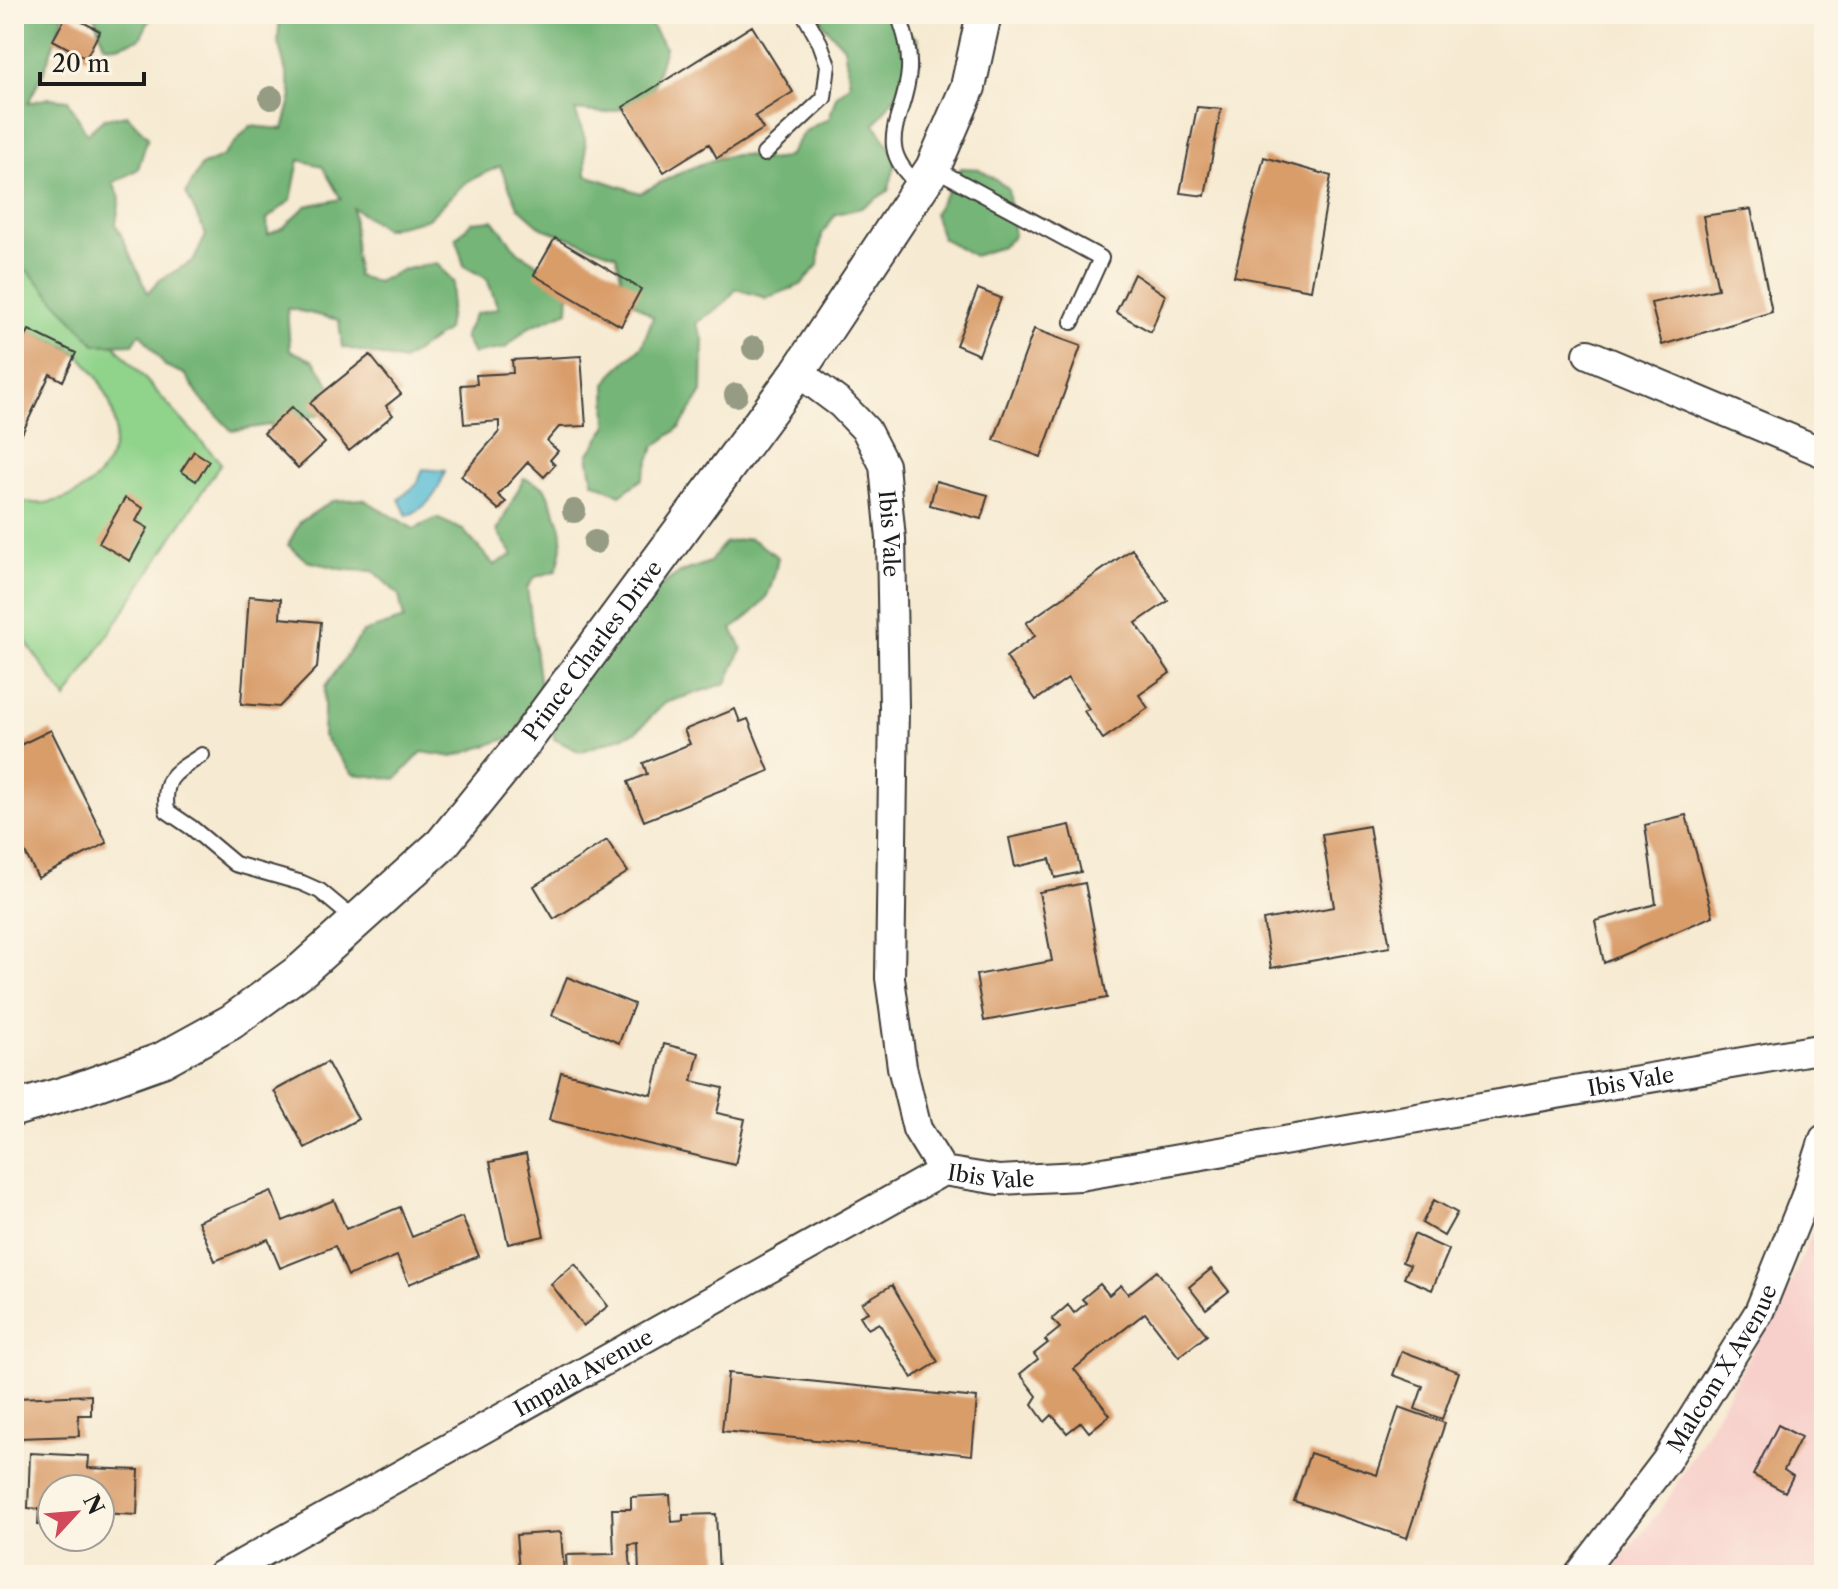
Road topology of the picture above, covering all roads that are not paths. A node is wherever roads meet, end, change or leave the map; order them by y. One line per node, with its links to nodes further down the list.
1 (804, 14): 4 (lane)
2 (898, 14): 5 (lane)
3 (984, 14): 5 (street, Prince Charles Drive)
4 (764, 154)
5 (927, 177): 6 (lane); 8 (street, Prince Charles Drive)
6 (1072, 322)
7 (1588, 354): 9 (street)
8 (798, 372): 11 (street, Prince Charles Drive); 15 (street, Ibis Vale)
9 (1824, 453)
10 (202, 755): 11 (lane)
11 (356, 922): 13 (street, Prince Charles Drive)
12 (1824, 1048): 15 (street, Ibis Vale)
13 (14, 1109)
14 (1824, 1139): 17 (street, Malcom X Avenue)
15 (943, 1171): 16 (street, Impala Avenue)
16 (222, 1575)
17 (1579, 1575)

